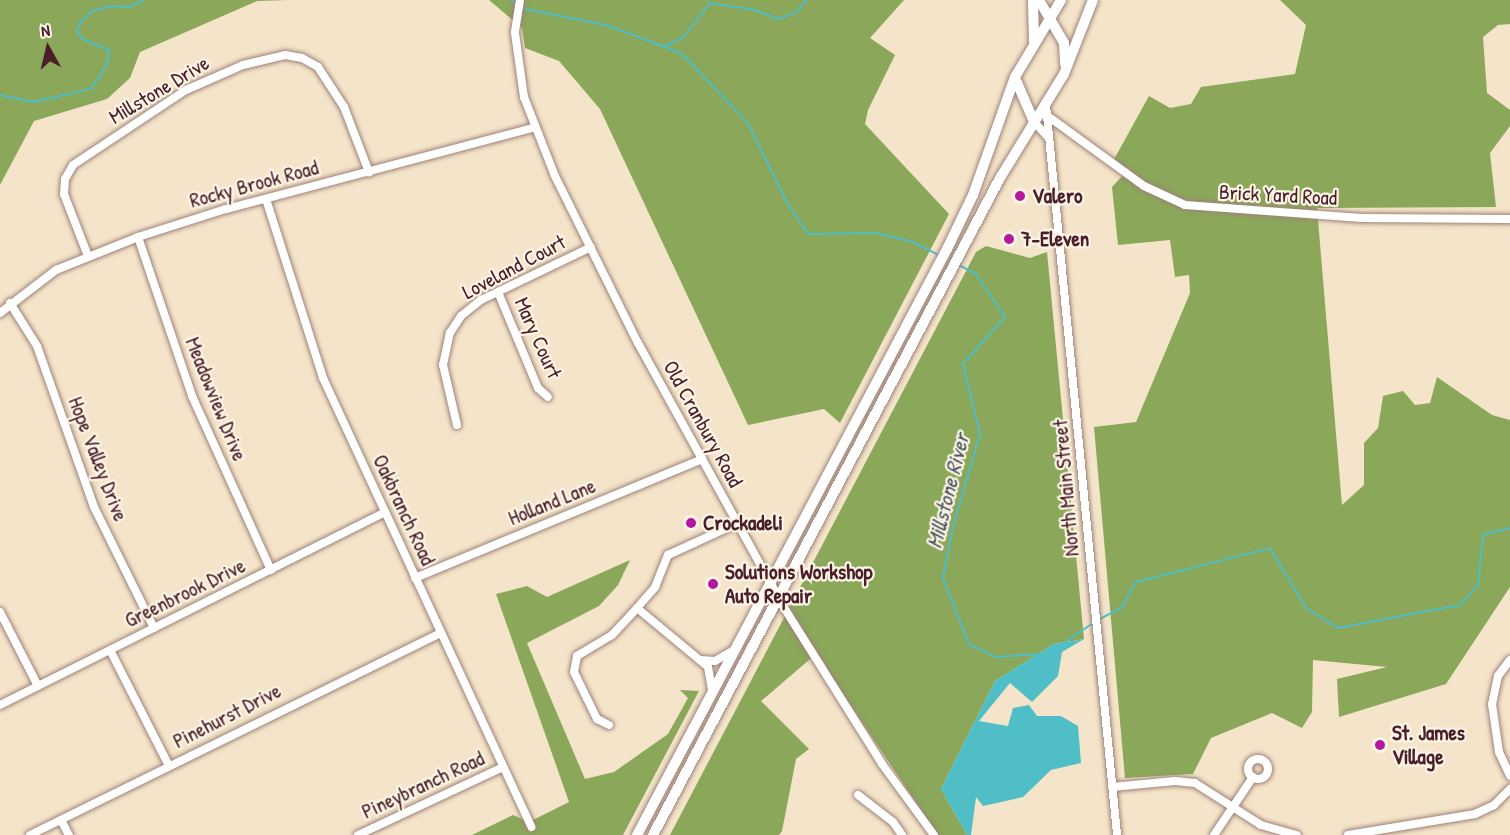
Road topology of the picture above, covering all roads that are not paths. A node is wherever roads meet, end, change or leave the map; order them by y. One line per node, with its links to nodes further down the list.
1 (520, 0): 15 (street, Old Cranbury Road)
2 (1034, 0): 7 (highway)
3 (1041, 0): 4 (highway); 6 (highway)
4 (1059, 0): 6 (highway)
5 (1093, 0): 9 (highway)
6 (1050, 16): 7 (highway); 8 (highway)
7 (1036, 38): 8 (highway); 10 (highway)
8 (1064, 43): 9 (highway)
9 (1064, 74): 11 (highway)
10 (1015, 77): 12 (highway); 34 (highway)
11 (1046, 105): 12 (highway); 13 (street, North Main Street); 14 (highway)
12 (1025, 107): 14 (highway)
13 (1049, 117): 16 (street, Brick Yard Road); 17 (street, North Main Street)
14 (1034, 122): 17 (street); 35 (highway)
15 (533, 128): 18 (street, Rocky Brook Road); 22 (street, Old Cranbury Road)
16 (1068, 130): 17 (street); 20 (street, Brick Yard Road)
17 (1048, 137): 52 (street, North Main Street)
18 (369, 172): 19 (street, Rocky Brook Road); 23 (street, Millstone Drive)
19 (266, 199): 21 (street, Rocky Brook Road); 30 (street, Oakbranch Road)
20 (1510, 219)
21 (138, 237): 23 (street, Rocky Brook Road); 32 (street, Meadowview Drive)
22 (591, 247): 24 (street, Loveland Court); 29 (street, Old Cranbury Road)
23 (88, 256): 25 (street, Rocky Brook Road)
24 (498, 292): 27 (street, Mary Court); 28 (street, Loveland Court)
25 (10, 303): 26 (street, Rocky Brook Road); 38 (street, Hope Valley Drive)
26 (0, 313)
27 (548, 397)
28 (457, 425)
29 (702, 459): 31 (street, Old Cranbury Road); 33 (street, Holland Lane)
30 (385, 512): 32 (street, Greenbrook Drive); 33 (street, Oakbranch Road)
31 (738, 523): 34 (street, Old Cranbury Road); 36 (street)
32 (271, 570): 38 (street, Greenbrook Drive)
33 (415, 578): 39 (street, Oakbranch Road)
34 (769, 580): 35 (street, Old Cranbury Road); 41 (highway)
35 (777, 595): 55 (highway); 66 (street, Old Cranbury Road)
36 (637, 608): 42 (street); 47 (street)
37 (0, 612): 44 (street)
38 (154, 628): 40 (street, Greenbrook Drive)
39 (441, 633): 48 (street, Pinehurst Drive); 49 (street, Oakbranch Road)
40 (110, 650): 44 (street, Greenbrook Drive); 48 (street)
41 (732, 651): 42 (street); 45 (highway)
42 (699, 659): 45 (street)
43 (1510, 660): 50 (street)
44 (38, 686): 46 (street, Greenbrook Drive)
45 (712, 690): 62 (highway)
46 (0, 705)
47 (609, 725)
48 (169, 766): 57 (street, Pinehurst Drive)
49 (503, 767): 58 (street, Oakbranch Road); 61 (street, Pineybranch Road)
50 (1510, 776)
51 (1253, 777): 56 (street)
52 (1112, 787): 56 (street); 67 (street, North Main Street)
53 (1510, 789): 70 (street)
54 (858, 795): 65 (street)
55 (669, 804): 63 (highway); 64 (highway)
56 (1233, 806): 68 (street); 69 (street)
57 (61, 819): 59 (street, Pinehurst Drive); 60 (street)
58 (531, 827)
59 (30, 835)
60 (69, 835)
61 (358, 835)
62 (637, 835)
63 (653, 835)
64 (658, 835)
65 (902, 835)
66 (933, 835)
67 (1117, 835)
68 (1214, 835)
69 (1292, 835)
70 (1348, 835)

